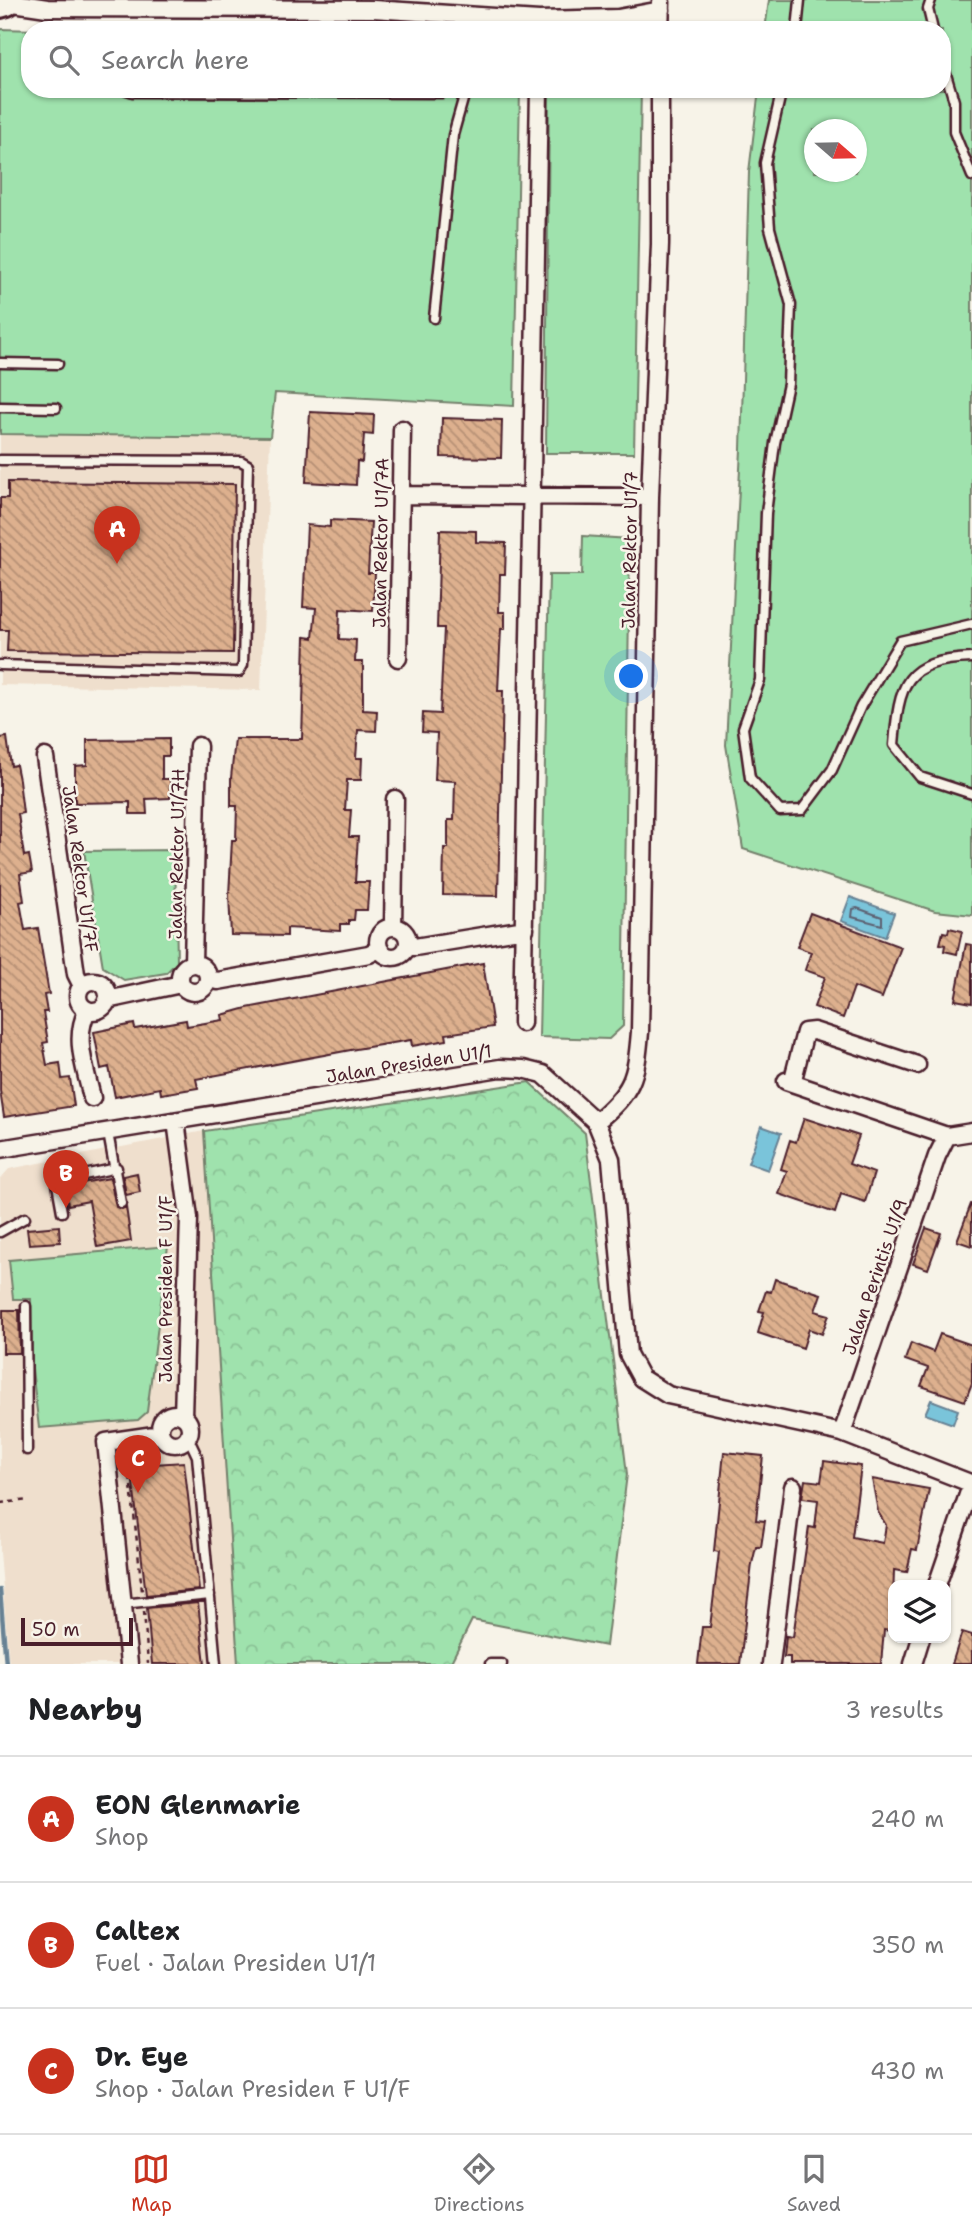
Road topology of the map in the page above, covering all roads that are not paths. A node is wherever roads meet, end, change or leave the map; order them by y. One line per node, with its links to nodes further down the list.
1 (800, 0): 9 (lane)
2 (931, 0): 10 (lane)
3 (3, 3): 4 (street)
4 (310, 5): 5 (street)
5 (370, 5): 7 (street)
6 (661, 5): 8 (street)
7 (505, 21)
8 (584, 21)
9 (798, 21)
10 (931, 21)
11 (951, 91): 16 (lane)
12 (463, 98): 17 (lane)
13 (539, 98): 25 (street)
14 (660, 98): 26 (street, Jalan Rektor U1/7)
15 (780, 98): 27 (lane)
16 (972, 176)
17 (434, 318)
18 (0, 363): 19 (lane)
19 (58, 364)
20 (0, 407): 21 (lane)
21 (56, 408)
22 (402, 429): 24 (street, Jalan Rektor U1/7A)
23 (0, 460): 30 (lane)
24 (401, 495): 25 (street); 28 (street, Jalan Rektor U1/7A)
25 (533, 497): 26 (street); 36 (street)
26 (650, 497): 49 (street, Jalan Rektor U1/7)
27 (972, 624)
28 (398, 658)
29 (972, 658): 33 (lane)
30 (0, 666)
31 (198, 746): 39 (street, Jalan Rektor U1/7H)
32 (45, 757): 42 (street, Jalan Rektor U1/7F)
33 (972, 794)
34 (395, 799): 35 (street)
35 (393, 927): 37 (street); 38 (street)
36 (525, 929): 37 (street); 45 (street)
37 (408, 946): 38 (street)
38 (379, 949): 40 (street)
39 (193, 963): 40 (street); 41 (street)
40 (209, 979): 41 (street)
41 (181, 984): 43 (street)
42 (82, 986): 43 (street); 44 (street)
43 (107, 1000): 44 (street)
44 (88, 1010): 47 (street)
45 (522, 1023)
46 (917, 1066): 52 (street)
47 (92, 1098)
48 (176, 1121): 49 (street, Jalan Presiden U1/1); 51 (street, Jalan Presiden U1/1); 60 (street, Jalan Presiden F U1/F)
49 (596, 1122): 61 (street, Jalan Presiden U1/1)
50 (972, 1132): 52 (street)
51 (108, 1133): 53 (street, Jalan Presiden U1/1); 54 (lane)
52 (947, 1136): 61 (street, Jalan Perintis U1/9)
53 (0, 1149)
54 (117, 1168): 55 (lane); 56 (lane)
55 (121, 1203)
56 (62, 1212)
57 (25, 1218): 58 (lane)
58 (0, 1232)
59 (26, 1306): 64 (lane)
60 (183, 1416): 62 (street); 63 (street, Jalan Presiden F U1/F)
61 (842, 1433): 65 (street, Jalan Presiden U1/1)
62 (161, 1434): 63 (street); 69 (street)
63 (188, 1437): 68 (lane)
64 (27, 1450)
65 (971, 1483): 67 (street)
66 (793, 1487): 75 (street)
67 (939, 1580)
68 (210, 1595): 69 (lane); 72 (lane)
69 (122, 1604): 71 (street)
70 (919, 1643): 76 (street)
71 (129, 1664)
72 (216, 1664)
73 (490, 1664): 74 (lane)
74 (502, 1664)
75 (771, 1664)
76 (913, 1664)

